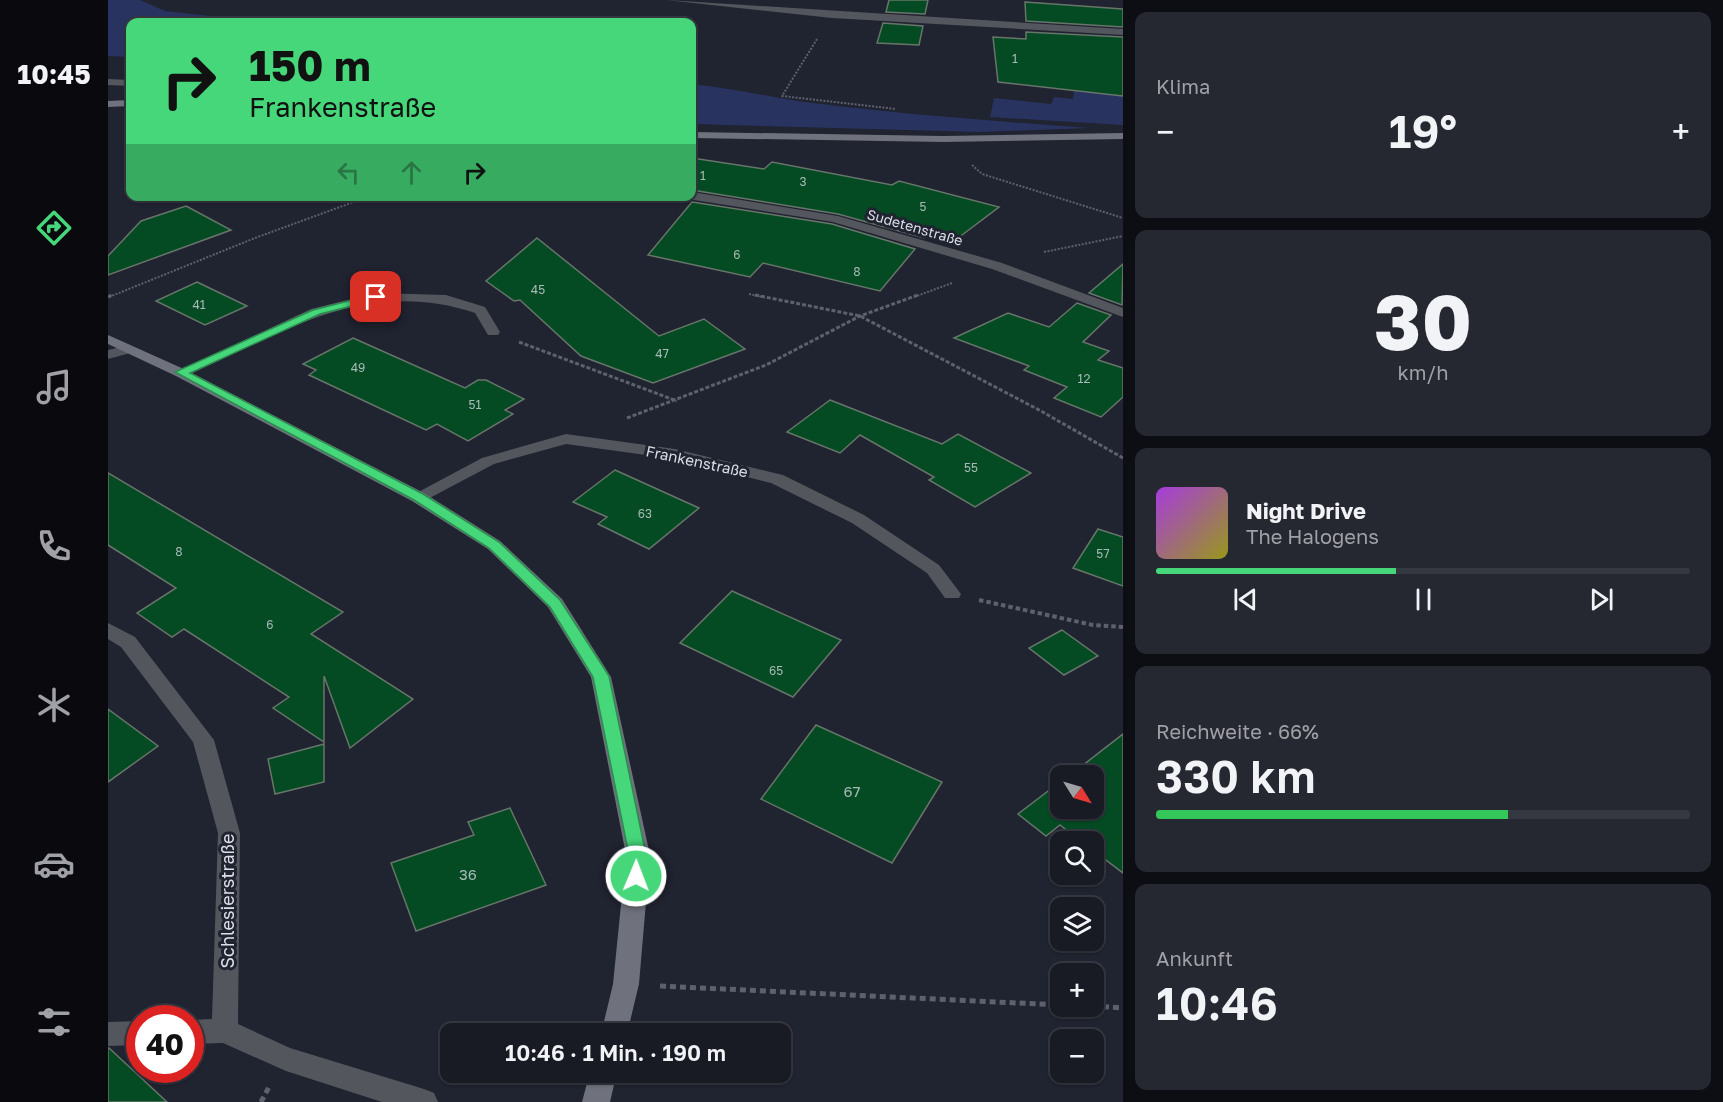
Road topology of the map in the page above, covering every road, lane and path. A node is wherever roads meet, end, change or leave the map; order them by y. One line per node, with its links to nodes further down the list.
1 (670, 0): 2 (street)
2 (832, 15): 3 (street); 8 (path)
3 (1123, 32)
4 (108, 82): 5 (street)
5 (126, 83)
6 (126, 102): 7 (street)
7 (108, 104)
8 (906, 110)
9 (696, 135): 11 (street)
10 (1123, 136): 11 (street)
11 (943, 139): 14 (path)
12 (696, 197): 16 (street, Sudetenstraße)
13 (356, 201): 18 (path)
14 (1123, 218)
15 (1123, 236): 16 (path)
16 (997, 266): 19 (street, Sudetenstraße); 20 (path)
17 (749, 294): 20 (path)
18 (108, 297)
19 (1123, 313)
20 (860, 316): 26 (path); 28 (path)
21 (493, 332): 25 (street); 26 (path)
22 (108, 339): 23 (street)
23 (129, 349): 24 (street); 25 (street)
24 (108, 355)
25 (181, 372): 29 (street)
26 (677, 401): 27 (path)
27 (621, 420)
28 (1123, 458)
29 (418, 497): 30 (street, Frankenstraße); 33 (street)
30 (952, 594): 31 (path)
31 (1123, 627)
32 (108, 630): 38 (street, Schlesierstraße)
33 (626, 984): 34 (path); 37 (street)
34 (1050, 1005)
35 (1104, 1007): 36 (path)
36 (1123, 1008)
37 (617, 1023)
38 (225, 1031): 39 (street); 43 (street)
39 (204, 1032)
40 (126, 1033): 41 (street)
41 (108, 1034)
42 (601, 1083): 44 (street)
43 (424, 1102)
44 (596, 1102)

